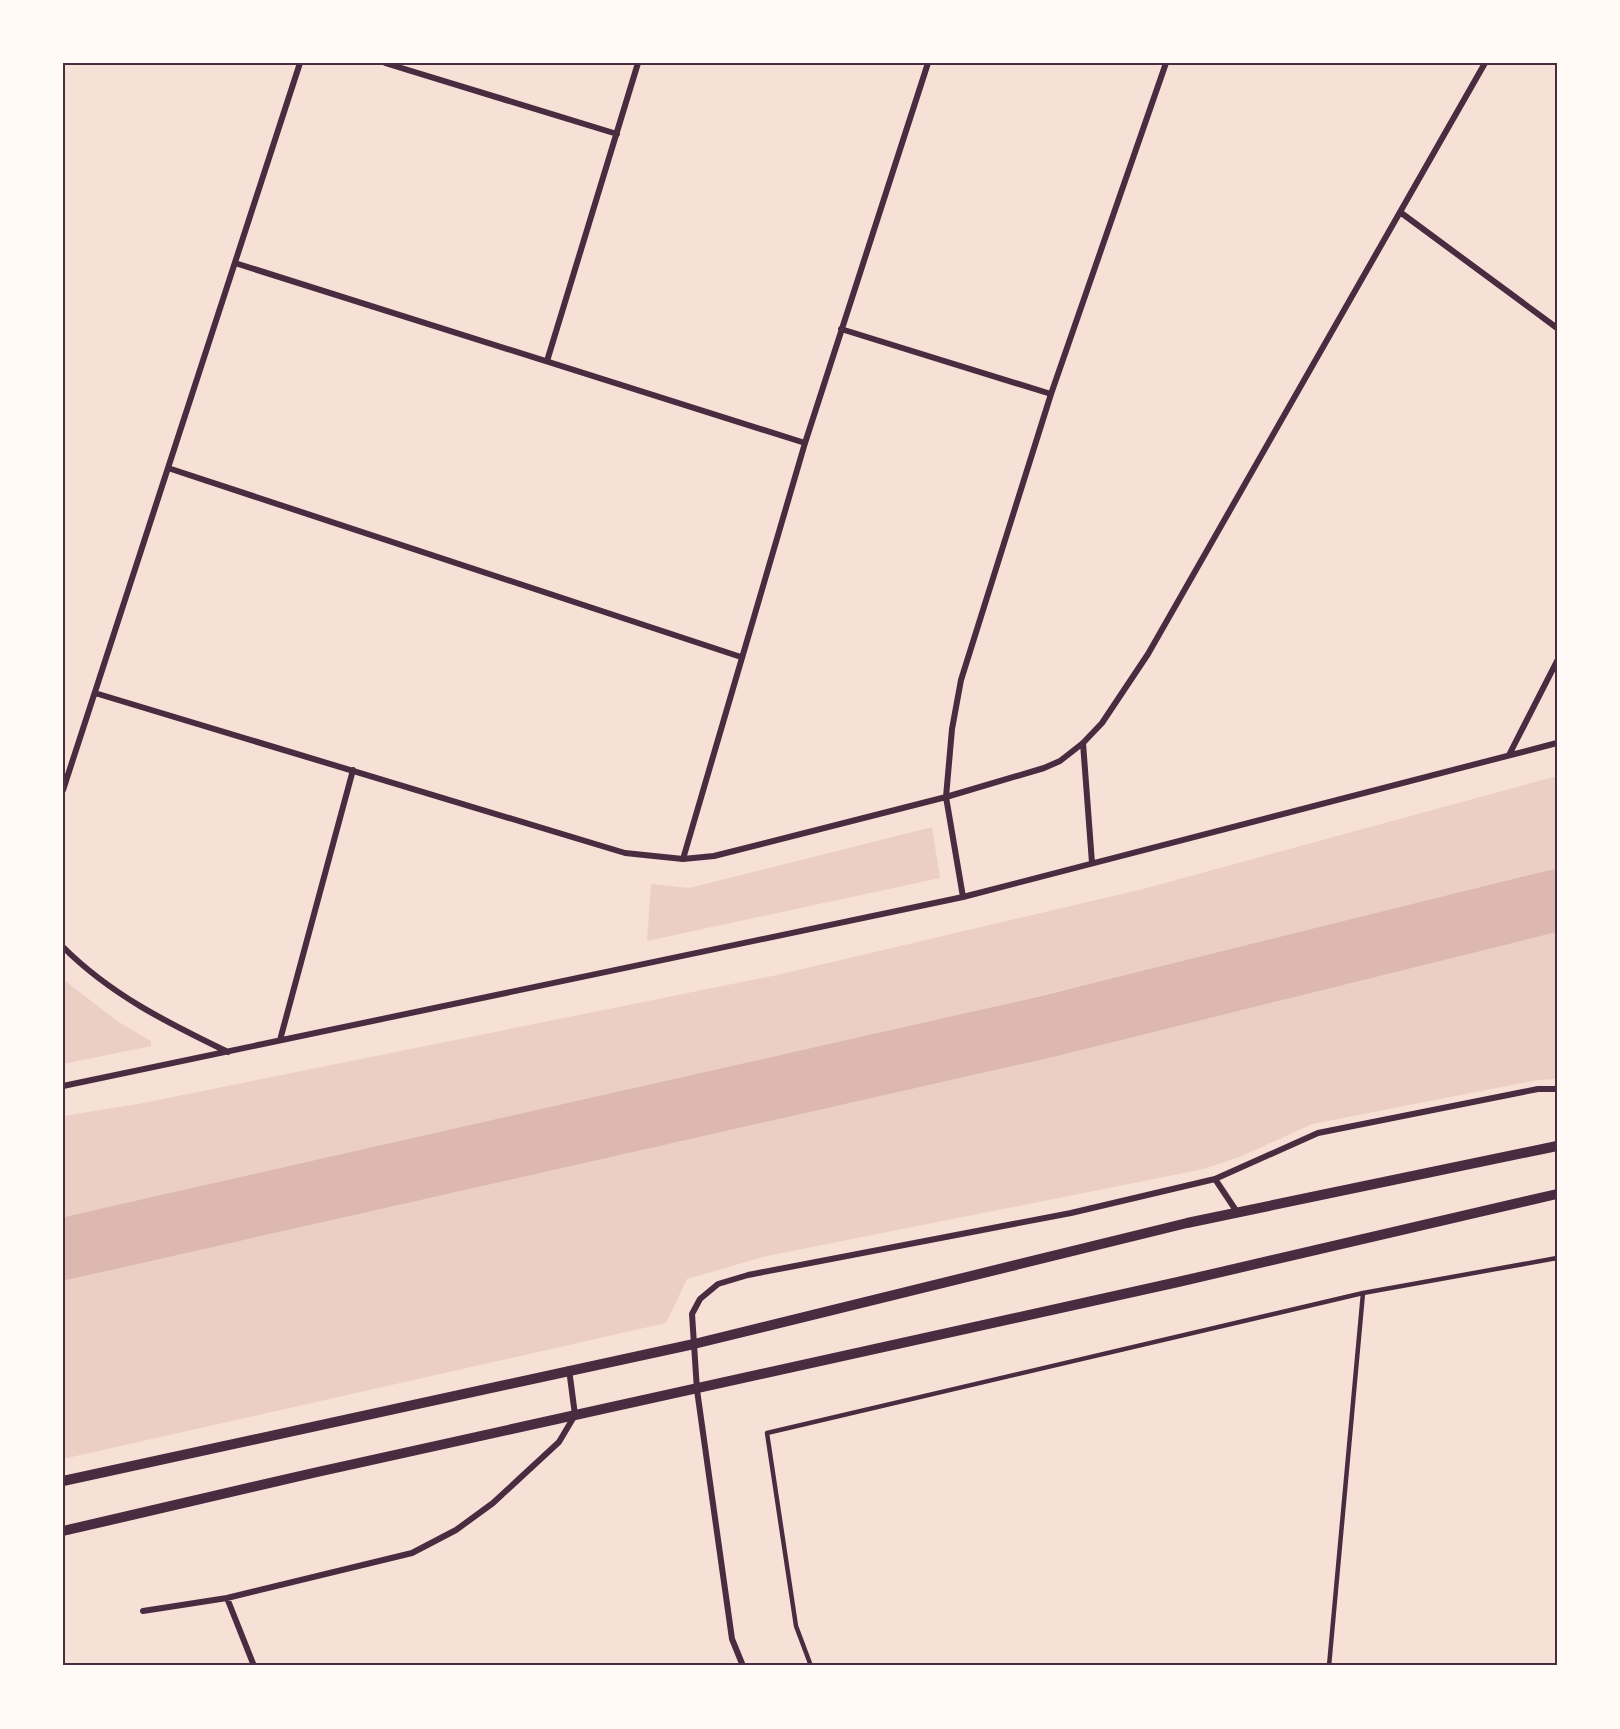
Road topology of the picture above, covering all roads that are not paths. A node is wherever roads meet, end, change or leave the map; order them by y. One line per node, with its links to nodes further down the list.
1 (300, 63): 9 (street)
2 (385, 63): 7 (street)
3 (638, 63): 7 (street)
4 (928, 63): 11 (street)
5 (1166, 63): 13 (street)
6 (1485, 63): 8 (street)
7 (617, 134): 12 (street)
8 (1400, 212): 10 (street); 19 (street)
9 (235, 263): 12 (street); 15 (street)
10 (1557, 328)
11 (841, 329): 13 (street); 14 (street)
12 (547, 361): 14 (street)
13 (1051, 394): 24 (street)
14 (805, 443): 16 (street)
15 (168, 468): 16 (street); 18 (street)
16 (741, 657): 25 (street)
17 (1557, 661): 21 (street)
18 (95, 693): 22 (street); 23 (street)
19 (1083, 743): 24 (street); 26 (street)
20 (1557, 743): 21 (street)
21 (1509, 755): 26 (street)
22 (353, 770): 25 (street); 29 (street)
23 (63, 790)
24 (946, 797): 25 (street); 27 (street)
25 (683, 859)
26 (1092, 863): 27 (street)
27 (963, 897): 29 (street)
28 (63, 947): 30 (street)
29 (280, 1040): 30 (street)
30 (229, 1052): 31 (street)
31 (63, 1086)
32 (1557, 1089): 34 (street)
33 (1557, 1146): 36 (street)
34 (1215, 1179): 36 (street); 39 (street)
35 (1557, 1194): 41 (street)
36 (1237, 1212): 39 (street)
37 (1557, 1258): 38 (lane)
38 (1363, 1293): 49 (lane); 50 (lane)
39 (694, 1344): 40 (street); 41 (street)
40 (569, 1369): 42 (street); 43 (street)
41 (697, 1390): 42 (street); 48 (street)
42 (575, 1415): 44 (street); 45 (street)
43 (63, 1481)
44 (63, 1531)
45 (227, 1598): 46 (street); 47 (street)
46 (143, 1611)
47 (254, 1666)
48 (743, 1666)
49 (811, 1666)
50 (1329, 1666)

